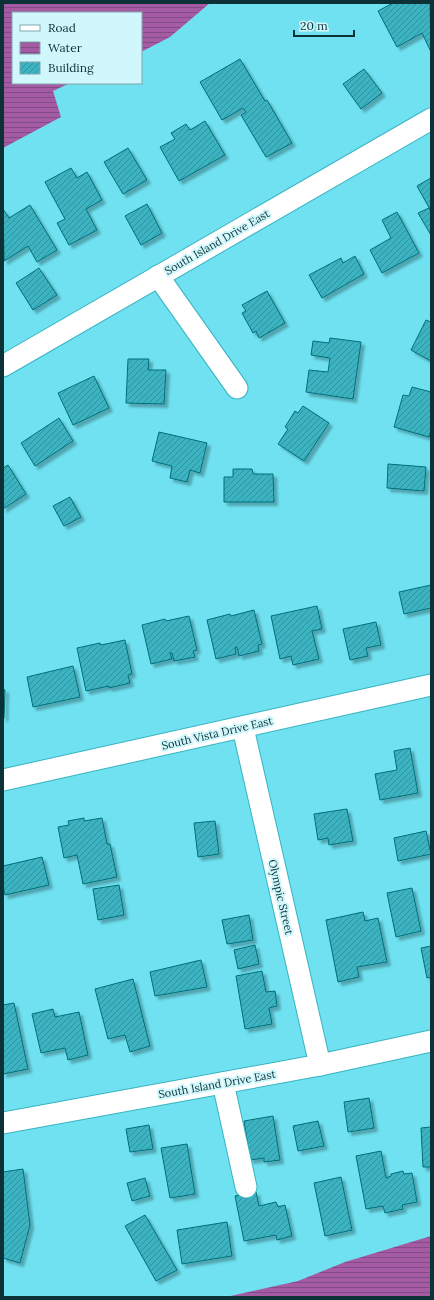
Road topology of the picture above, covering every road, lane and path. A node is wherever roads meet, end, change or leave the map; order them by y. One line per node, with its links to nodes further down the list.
1 (431, 119): 2 (street, South Island Drive East)
2 (158, 276): 3 (street, South Island Drive East); 4 (street)
3 (3, 366)
4 (237, 388)
5 (431, 685): 6 (street, South Vista Drive East)
6 (242, 728): 7 (street, South Vista Drive East); 9 (street, Olympic Street)
7 (3, 780)
8 (431, 1041): 9 (street, South Island Drive East)
9 (320, 1065): 10 (street, South Island Drive East)
10 (223, 1083): 11 (street, South Island Drive East); 12 (street)
11 (3, 1123)
12 (246, 1187)

